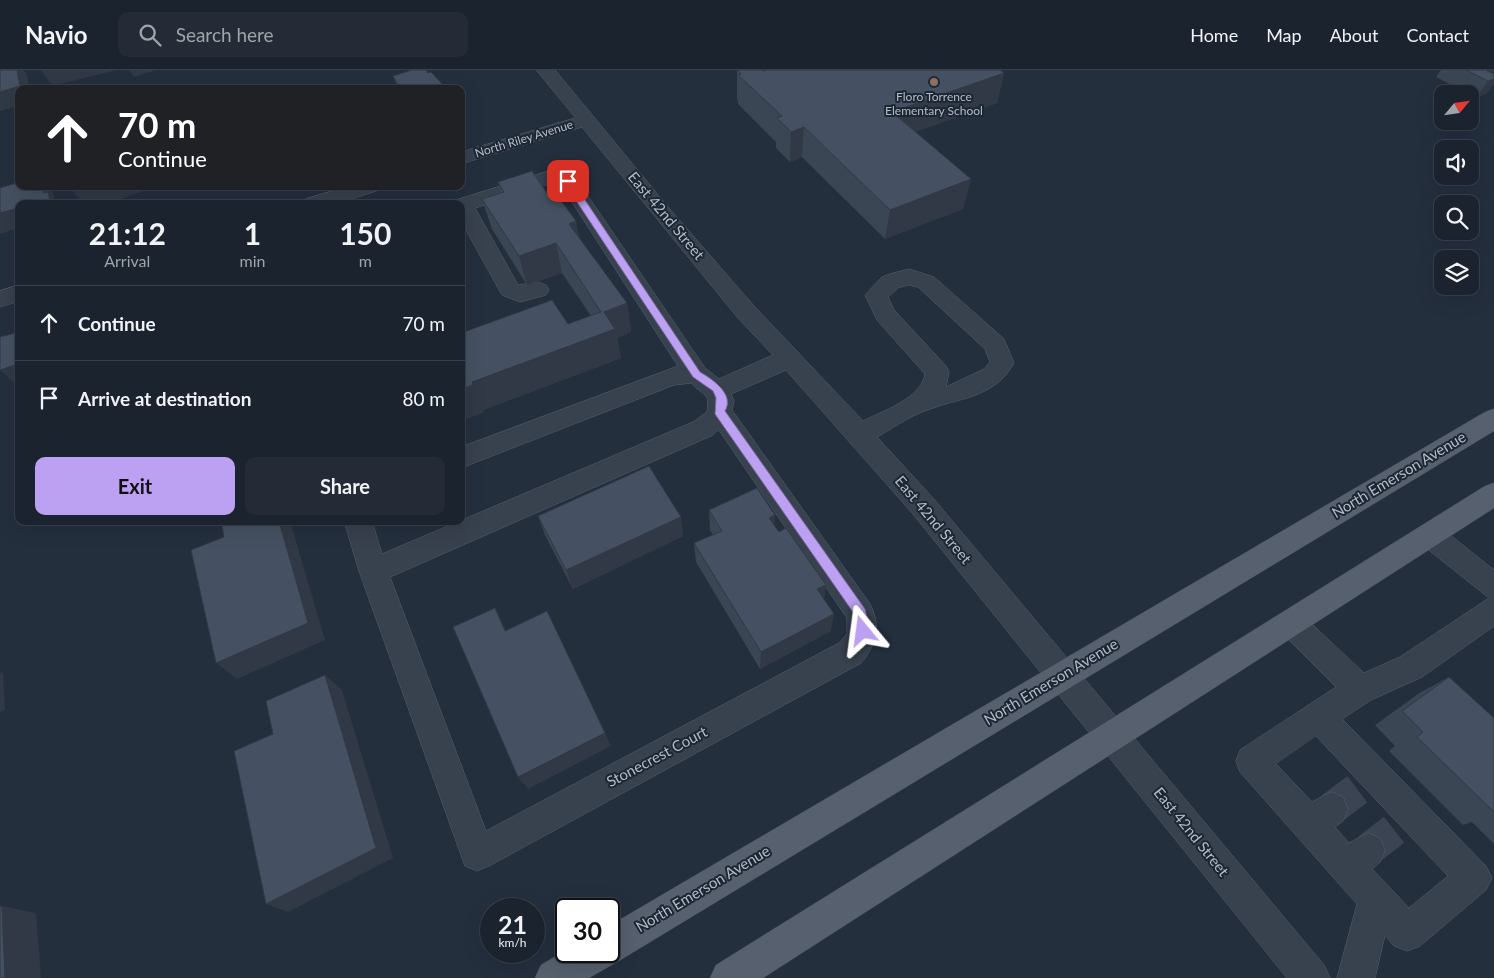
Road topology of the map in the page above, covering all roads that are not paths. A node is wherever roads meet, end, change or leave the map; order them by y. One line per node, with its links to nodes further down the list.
1 (546, 70): 2 (street, East 42nd Street)
2 (588, 120): 3 (street, North Riley Avenue); 11 (street, East 42nd Street)
3 (465, 157)
4 (359, 190): 5 (street)
5 (326, 200)
6 (465, 205): 12 (street)
7 (465, 207): 8 (street)
8 (538, 290)
9 (15, 294): 10 (street)
10 (0, 299)
11 (790, 358): 12 (street); 15 (street, East 42nd Street)
12 (712, 393): 16 (street); 20 (street); 20 (street, Stonecrest Court)
13 (918, 403): 13 (street); 15 (street)
14 (1494, 419): 24 (main road, North Emerson Avenue)
15 (859, 435): 24 (street, East 42nd Street)
16 (465, 456)
17 (1494, 494): 19 (main road)
18 (359, 525): 20 (street, Stonecrest Court)
19 (1430, 535): 21 (street); 23 (main road)
20 (373, 571)
21 (1494, 587)
22 (1494, 609): 25 (street)
23 (1291, 623): 25 (street); 27 (main road)
24 (1062, 676): 27 (street, East 42nd Street); 29 (main road, North Emerson Avenue)
25 (1360, 690): 26 (street)
26 (1318, 716): 28 (street); 28 (street)
27 (1111, 736): 32 (main road); 33 (street, East 42nd Street)
28 (1376, 898): 34 (street)
29 (620, 939)
30 (579, 963): 31 (main road)
31 (554, 978)
32 (729, 978)
33 (1311, 978)
34 (1356, 978)

